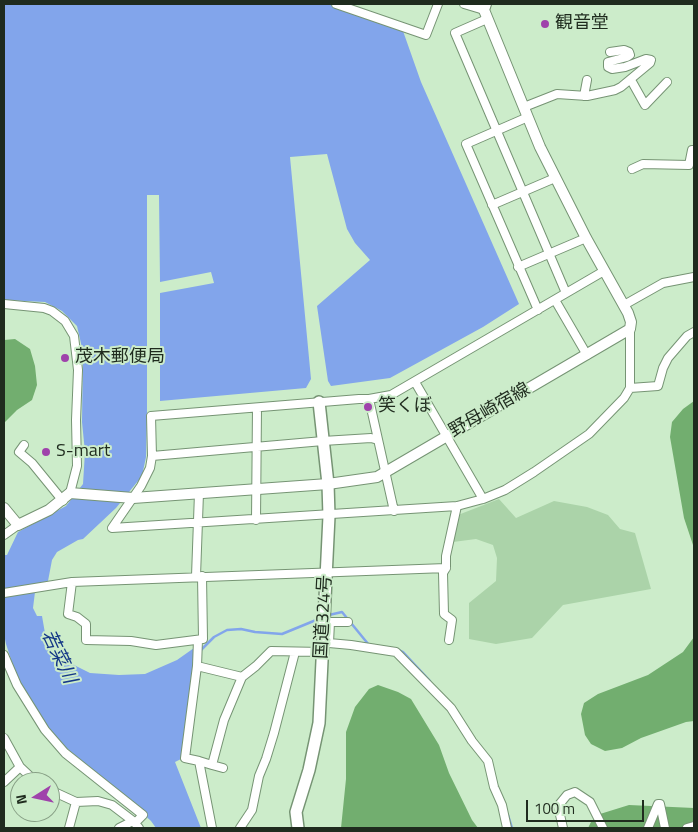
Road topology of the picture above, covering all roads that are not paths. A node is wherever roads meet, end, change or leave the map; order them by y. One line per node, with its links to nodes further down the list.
1 (336, 4): 4 (street)
2 (438, 4): 4 (street)
3 (464, 4): 5 (street)
4 (361, 8)
5 (486, 11): 11 (main road); 12 (street)
6 (610, 52): 8 (street)
7 (587, 80): 10 (street)
8 (631, 80): 9 (street); 10 (street)
9 (667, 82)
10 (584, 96): 11 (street)
11 (526, 112): 12 (street); 15 (main road)
12 (496, 131): 16 (street); 17 (street)
13 (694, 150): 14 (street)
14 (632, 169)
15 (555, 178): 16 (street); 18 (main road)
16 (523, 192): 17 (street); 19 (street)
17 (492, 206): 20 (street)
18 (586, 238): 19 (street); 21 (main road)
19 (549, 254): 20 (street); 23 (street)
20 (518, 267): 27 (street)
21 (604, 271): 23 (street); 26 (main road)
22 (694, 277): 26 (street)
23 (566, 293): 24 (street)
24 (555, 300): 27 (street); 30 (street)
25 (4, 304): 46 (street)
26 (624, 305): 28 (main road)
27 (538, 310): 31 (street)
28 (630, 329): 30 (main road, 野母崎宿線); 32 (street)
29 (694, 332): 32 (street)
30 (586, 355): 36 (main road, 野母崎宿線)
31 (414, 382): 33 (street); 36 (street)
32 (630, 388): 48 (street)
33 (369, 399): 34 (street); 37 (street)
34 (319, 402): 35 (street); 38 (highway, 国道324号)
35 (257, 408): 40 (street); 41 (street)
36 (446, 437): 42 (main road, 野母崎宿線); 48 (street)
37 (378, 440): 38 (street); 42 (street)
38 (323, 441): 40 (street); 43 (highway, 国道324号)
39 (24, 445): 46 (street)
40 (258, 447): 41 (street); 44 (street)
41 (152, 456): 47 (street)
42 (385, 473): 43 (main road, 野母崎宿線); 51 (street)
43 (328, 484): 44 (main road, 野母崎宿線); 52 (highway, 国道324号)
44 (257, 488): 45 (main road, 野母崎宿線); 53 (street)
45 (199, 493): 47 (main road, 野母崎宿線); 54 (street)
46 (66, 497): 47 (main road, 野母崎宿線); 55 (main road)
47 (128, 498): 54 (street)
48 (483, 500): 49 (street)
49 (457, 506): 51 (street); 57 (street)
50 (4, 508): 55 (main road)
51 (394, 511): 52 (street)
52 (329, 516): 53 (street); 58 (highway, 国道324号)
53 (256, 520): 54 (street)
54 (198, 523): 59 (street)
55 (18, 525): 56 (street)
56 (4, 535)
57 (446, 568): 58 (street); 64 (street)
58 (326, 572): 59 (street); 62 (highway, 国道324号)
59 (199, 576): 60 (street); 65 (street)
60 (72, 582): 61 (street); 65 (street)
61 (4, 593)
62 (325, 619): 63 (street); 67 (highway, 国道324号); 87 (street)
63 (348, 622)
64 (449, 640)
65 (198, 643): 69 (street)
66 (296, 652): 67 (street); 70 (street); 85 (street)
67 (322, 652): 86 (highway, 国道324号)
68 (4, 655): 80 (street)
69 (197, 663): 70 (street); 72 (street)
70 (242, 677): 73 (street)
71 (4, 738): 74 (street)
72 (199, 761): 73 (street); 84 (street)
73 (212, 765): 75 (street)
74 (20, 767): 76 (street); 77 (street)
75 (223, 768)
76 (25, 772)
77 (4, 782)
78 (60, 795): 79 (street)
79 (76, 802): 80 (street); 82 (street)
80 (135, 824): 83 (street)
81 (694, 826): 92 (street)
82 (69, 828)
83 (119, 828)
84 (212, 828)
85 (240, 828)
86 (298, 828)
87 (507, 828)
88 (563, 828): 89 (street)
89 (603, 828)
90 (648, 828): 91 (street)
91 (665, 828)
92 (688, 828)

